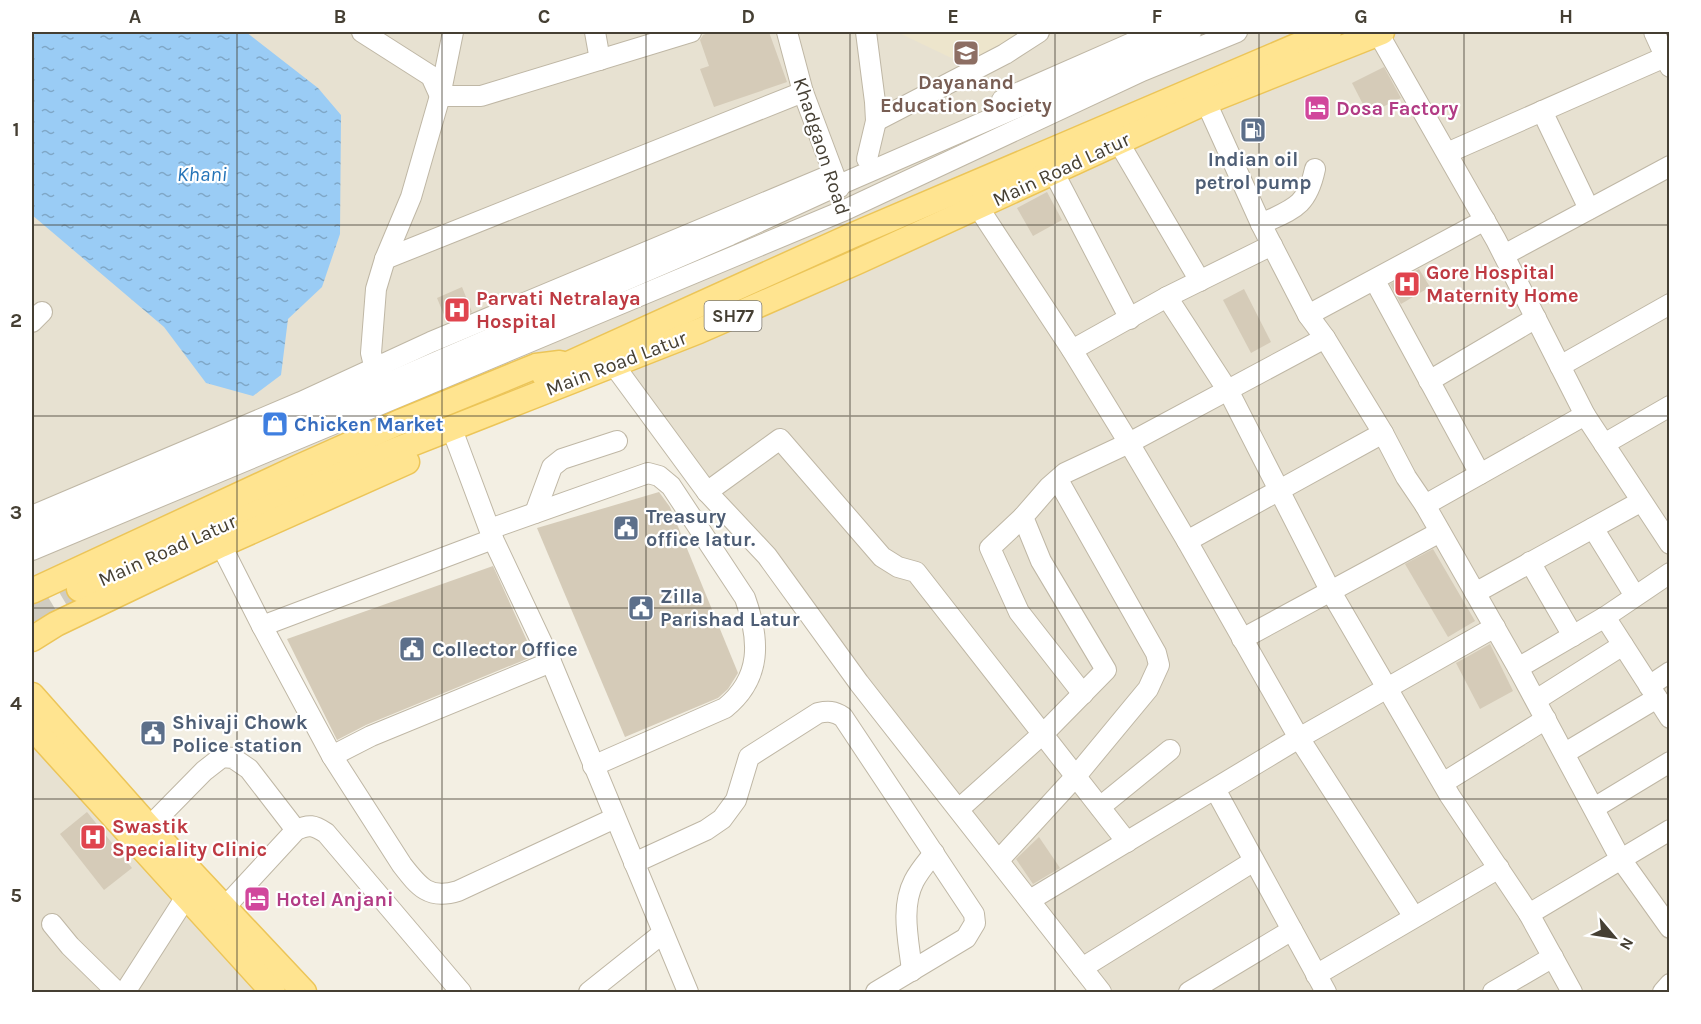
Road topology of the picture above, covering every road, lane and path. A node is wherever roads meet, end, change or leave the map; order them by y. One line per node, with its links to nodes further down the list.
1 (362, 32): 14 (street)
2 (453, 32): 19 (street)
3 (598, 32): 16 (street)
4 (690, 32): 15 (street)
5 (787, 32): 18 (street, Khadgaon Road)
6 (866, 32): 22 (street)
7 (1039, 32): 22 (street)
8 (1158, 32): 25 (street)
9 (1191, 32): 29 (street)
10 (1237, 32): 32 (street)
11 (1329, 32): 35 (main road, Main Road Latur / SH77)
12 (1380, 32): 20 (main road, Main Road Latur / SH77); 24 (street)
13 (1654, 32): 17 (street)
14 (393, 40): 19 (street)
15 (637, 40): 16 (street)
16 (600, 60): 19 (street)
17 (1667, 62): 21 (street)
18 (803, 92): 29 (street, Khadgaon Road); 38 (street)
19 (440, 96): 38 (street)
20 (1206, 102): 23 (main road, Main Road Latur / SH77); 34 (street)
21 (1542, 111): 24 (street); 31 (street)
22 (876, 121): 25 (street)
23 (1119, 143): 28 (main road, Main Road Latur / SH77); 40 (street)
24 (1447, 153): 33 (street)
25 (867, 159): 29 (street)
26 (1670, 166): 31 (street)
27 (1315, 169): 34 (street)
28 (1054, 173): 30 (main road, Main Road Latur / SH77); 46 (street)
29 (836, 179): 32 (street, Khadgaon Road); 53 (street)
30 (978, 207): 39 (main road, Main Road Latur / SH77); 48 (street)
31 (1590, 209): 37 (street)
32 (845, 210): 35 (street, Khadgaon Road); 53 (street)
33 (1485, 220): 37 (street); 41 (street)
34 (1261, 225): 36 (street)
35 (851, 236): 39 (street, Khadgaon Road); 51 (main road, Main Road Latur / SH77)
36 (1272, 245): 40 (street); 44 (street)
37 (1504, 255): 45 (street)
38 (385, 259): 53 (street)
39 (857, 262): 49 (main road, Main Road Latur / SH77)
40 (1200, 281): 42 (street)
41 (1375, 281): 44 (street); 52 (street)
42 (1167, 297): 46 (street); 54 (street)
43 (1670, 304): 50 (street)
44 (1308, 315): 47 (street)
45 (1536, 318): 50 (street); 52 (street)
46 (1130, 319): 48 (street)
47 (1325, 338): 54 (street); 57 (street)
48 (1072, 350): 60 (street)
49 (613, 364): 51 (main road, Main Road Latur / SH77); 65 (street)
50 (1560, 366): 56 (street)
51 (579, 368): 58 (main road, SH77); 81 (main road, Main Road Latur / SH77); 82 (main road, SH77)
52 (1429, 381): 62 (street)
53 (379, 386): 69 (street); 72 (street); 78 (street)
54 (1227, 390): 60 (street); 64 (street)
55 (1670, 406): 61 (street)
56 (1585, 415): 61 (street); 62 (street)
57 (1383, 434): 64 (street); 67 (street)
58 (456, 440): 74 (street); 77 (main road, SH77)
59 (617, 441): 68 (street)
60 (1129, 442): 63 (street); 75 (street)
61 (1604, 444): 66 (street)
62 (1480, 474): 67 (street)
63 (1058, 480): 70 (street); 111 (street)
64 (1279, 490): 75 (street); 83 (street)
65 (707, 492): 104 (street); 116 (street)
66 (1640, 502): 71 (street); 76 (street)
67 (1425, 505): 73 (street)
68 (535, 513): 74 (street); 110 (street)
69 (32, 516)
70 (1023, 517): 99 (street); 99 (street)
71 (1593, 528): 79 (street); 85 (street)
72 (32, 531)
73 (1440, 532): 83 (street); 84 (street)
74 (492, 534): 87 (street); 93 (street)
75 (1187, 541): 91 (street)
76 (1670, 544)
77 (221, 545): 87 (street); 90 (main road, SH77)
78 (32, 550)
79 (1530, 562): 84 (street); 89 (street)
80 (1670, 573): 85 (street)
81 (78, 584)
82 (32, 591)
83 (1331, 591): 91 (street); 96 (street)
84 (1475, 593): 88 (street)
85 (1635, 596): 86 (street)
86 (1605, 617): 89 (street); 92 (street)
87 (262, 627): 108 (street)
88 (1495, 627): 94 (street); 96 (street)
89 (1573, 636): 94 (street)
90 (32, 639)
91 (1242, 639): 105 (street)
92 (1623, 645): 97 (street); 100 (street)
93 (551, 662): 108 (street); 110 (street)
94 (1518, 668): 100 (street)
95 (1670, 672): 97 (street)
96 (1387, 688): 105 (street); 112 (street)
97 (1653, 692): 101 (street); 107 (street)
98 (32, 694): 118 (main road)
99 (1083, 694): 104 (street)
100 (1536, 700): 102 (street)
101 (1670, 718)
102 (1546, 719): 107 (street); 112 (street)
103 (32, 727): 128 (main road)
104 (1042, 734): 111 (street); 116 (street)
105 (1299, 738): 113 (street); 132 (street)
106 (1170, 750): 114 (street)
107 (1565, 753): 115 (street)
108 (332, 756): 117 (street)
109 (1670, 762): 115 (street)
110 (593, 766): 117 (street)
111 (1076, 776): 114 (street); 124 (street)
112 (1443, 783): 127 (street)
113 (1215, 789): 121 (street); 125 (street)
114 (1100, 807): 121 (street)
115 (1594, 808): 123 (street)
116 (959, 809): 124 (street)
117 (615, 818): 126 (street)
118 (149, 827): 119 (street); 128 (main road)
119 (296, 830): 130 (street); 146 (street)
120 (1670, 830): 123 (street)
121 (1127, 842): 129 (street)
122 (934, 853): 126 (street); 139 (street); 139 (street)
123 (1620, 858): 131 (street); 134 (street)
124 (999, 860): 129 (street)
125 (1254, 861): 135 (street); 138 (street)
126 (634, 863): 136 (street)
127 (1498, 868): 131 (street); 132 (street)
128 (192, 888): 130 (main road); 142 (main road); 144 (street)
129 (1030, 900): 138 (street)
130 (225, 907): 145 (main road)
131 (1529, 914): 137 (street)
132 (1414, 917): 140 (street)
133 (52, 924): 143 (street)
134 (1670, 928)
135 (1292, 930): 140 (street); 151 (street)
136 (663, 933): 147 (street); 148 (street)
137 (1552, 957): 153 (street); 154 (street)
138 (1082, 968): 150 (street)
139 (912, 971): 149 (street)
140 (1316, 975): 152 (street)
141 (1670, 984): 155 (street)
142 (263, 989)
143 (117, 993)
144 (125, 993)
145 (304, 993)
146 (461, 993)
147 (590, 993)
148 (688, 993)
149 (876, 993)
150 (1101, 993)
151 (1189, 993)
152 (1326, 993)
153 (1493, 993)
154 (1572, 993)
155 (1663, 993)

